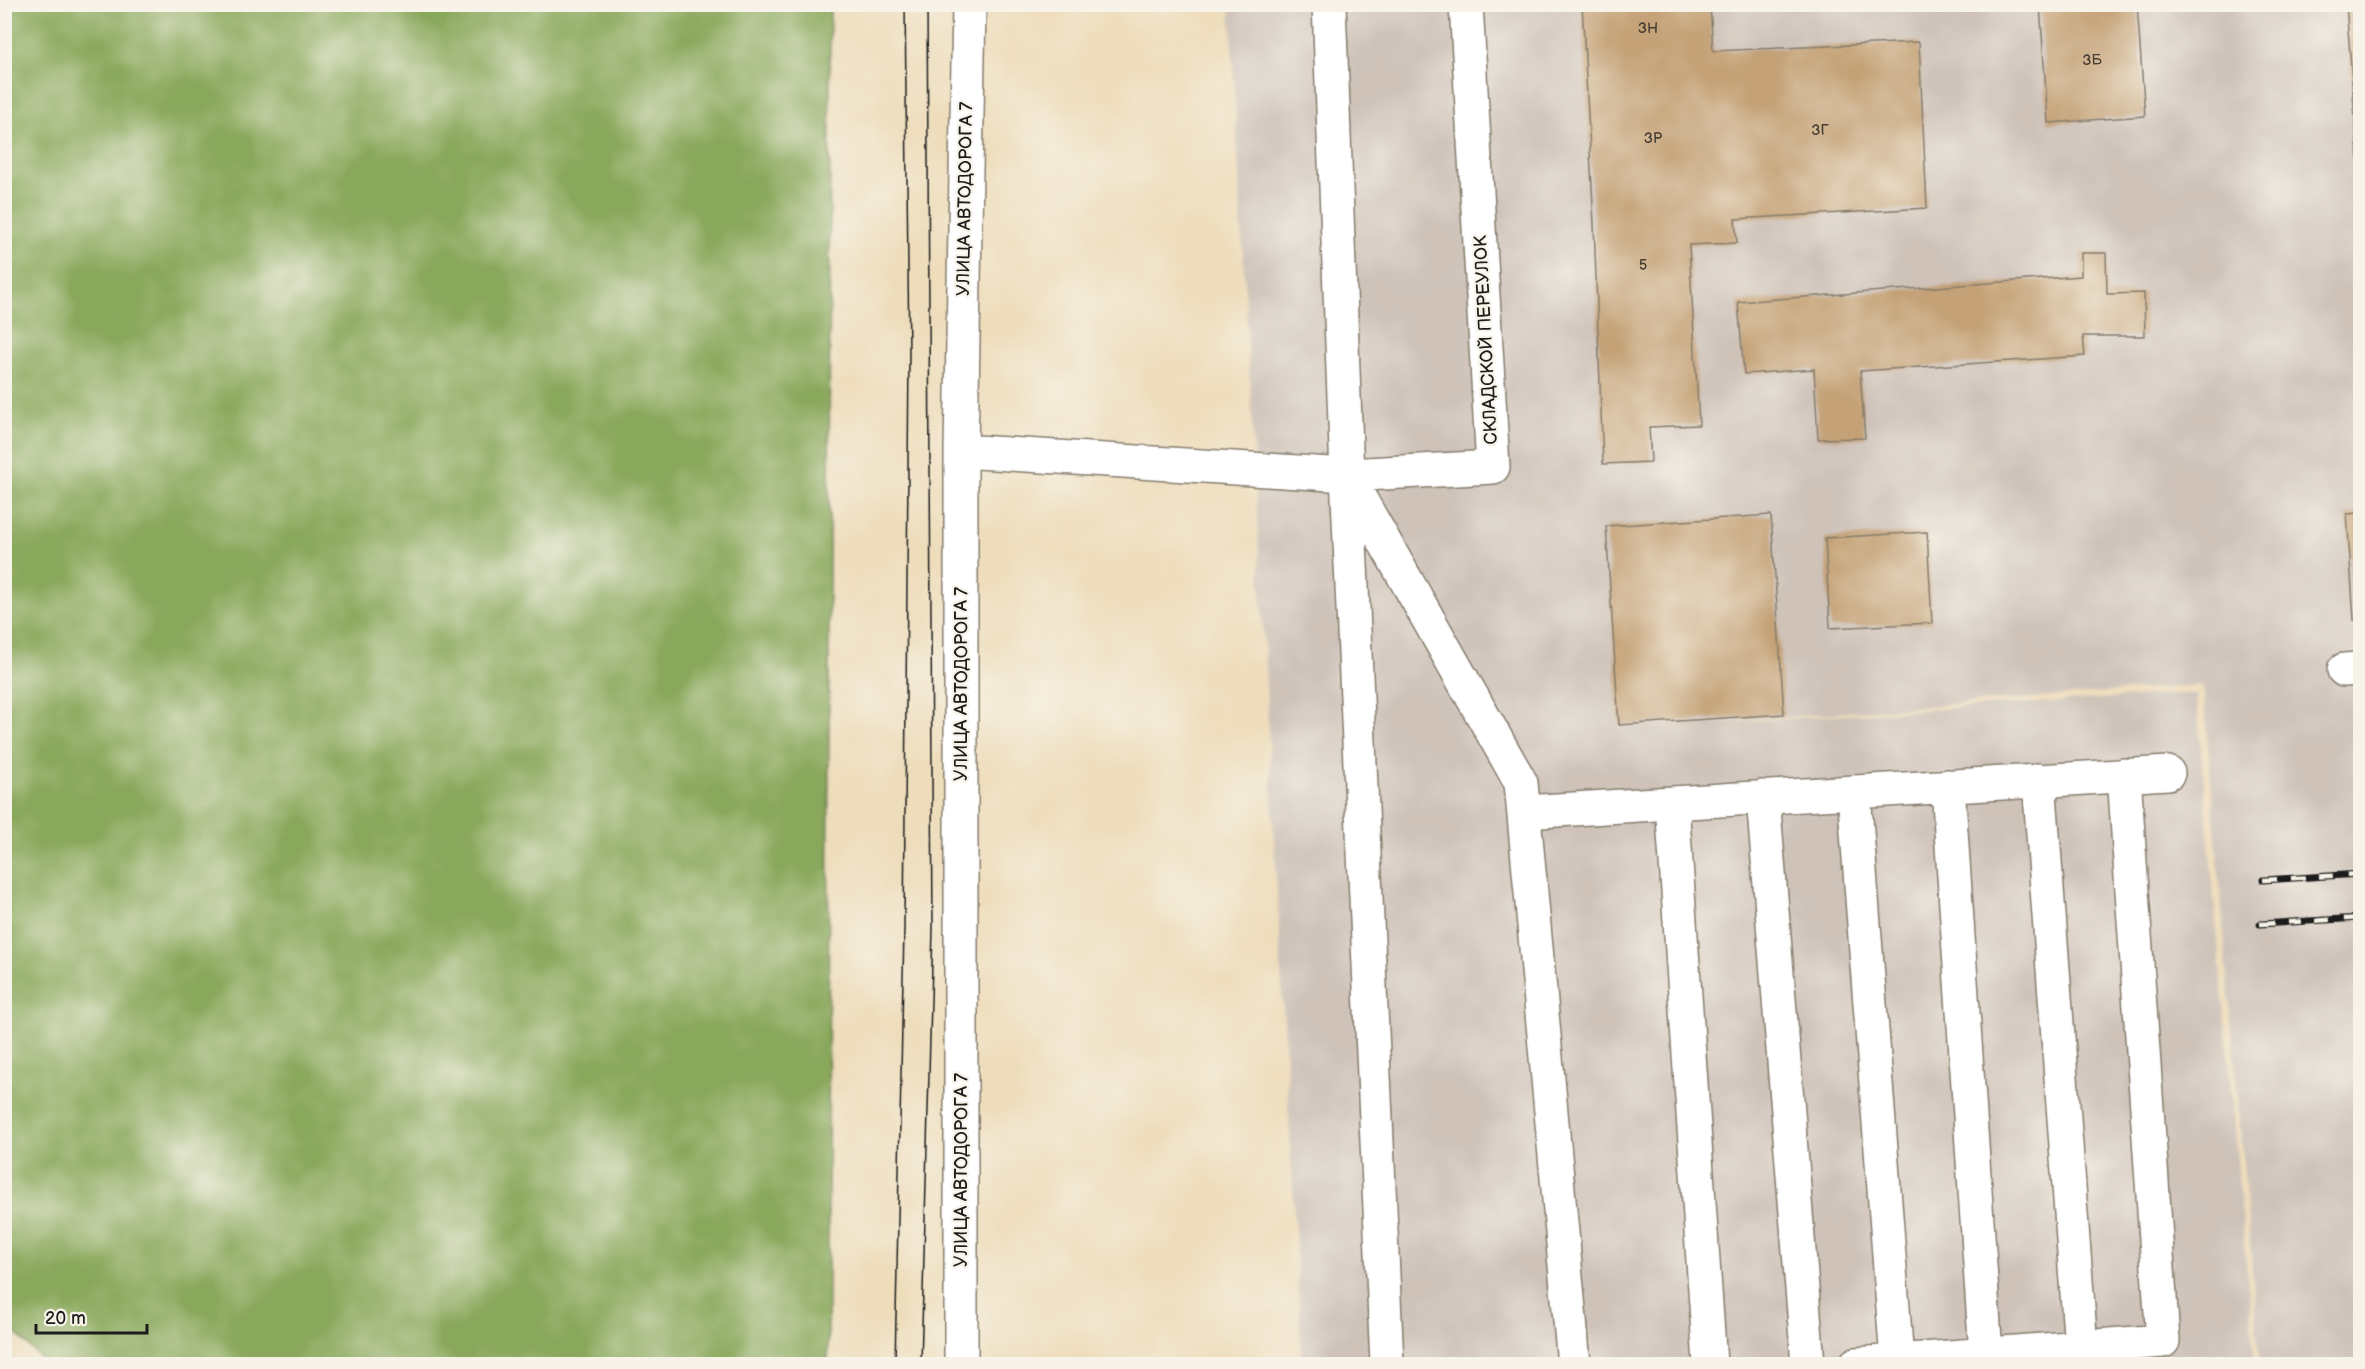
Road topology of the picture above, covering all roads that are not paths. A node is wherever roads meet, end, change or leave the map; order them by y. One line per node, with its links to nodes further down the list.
1 (969, 4): 4 (street, УЛИЦА АВТОДОРОГА 7)
2 (1329, 4): 5 (street)
3 (1466, 4): 5 (street, СКЛАДСКОЙ ПЕРЕУЛОК)
4 (961, 451): 5 (street, СКЛАДСКОЙ ПЕРЕУЛОК); 17 (street, УЛИЦА АВТОДОРОГА 7)
5 (1347, 475): 13 (street); 18 (street)
6 (2168, 772): 7 (street)
7 (2124, 775): 8 (street); 14 (street)
8 (2039, 780): 9 (street); 14 (street)
9 (1948, 786): 10 (street); 15 (street)
10 (1854, 792): 11 (street); 16 (street)
11 (1763, 797): 12 (street); 21 (street)
12 (1672, 802): 13 (street); 20 (street)
13 (1524, 812): 19 (street)
14 (2081, 1348): 15 (street)
15 (1986, 1355): 16 (street)
16 (1897, 1361): 22 (street)
17 (961, 1365)
18 (1387, 1365)
19 (1574, 1365)
20 (1710, 1365)
21 (1808, 1365)
22 (1856, 1365)

